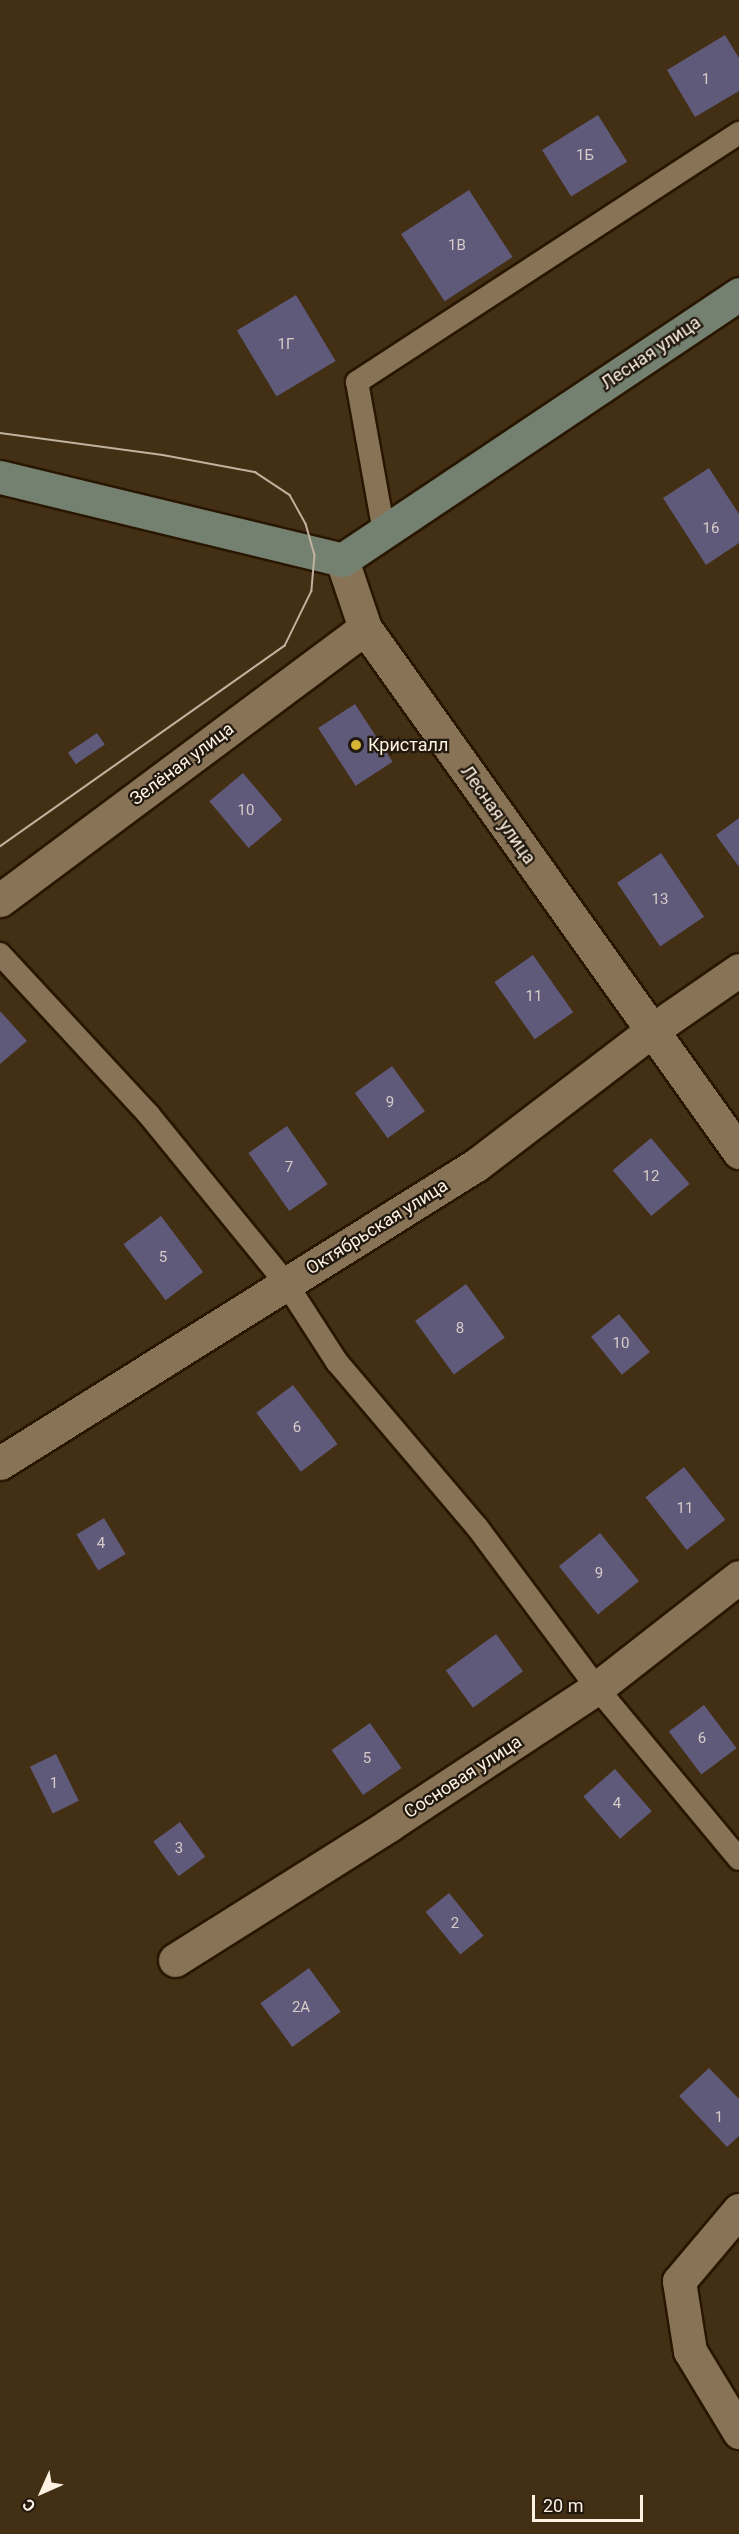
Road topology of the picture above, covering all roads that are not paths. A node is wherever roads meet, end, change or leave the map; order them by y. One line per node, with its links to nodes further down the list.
1 (739, 132): 4 (lane)
2 (739, 294): 4 (main road, Лесная улица)
3 (0, 477): 5 (main road)
4 (384, 532): 5 (main road, Лесная улица)
5 (342, 560): 6 (street, Лесная улица)
6 (364, 628): 7 (street, Зелёная улица); 10 (street, Лесная улица)
7 (0, 900)
8 (0, 954): 12 (lane)
9 (739, 970): 10 (street, Октябрьская улица)
10 (651, 1031): 11 (street, Лесная улица); 12 (street, Октябрьская улица)
11 (739, 1152)
12 (286, 1283): 13 (street, Октябрьская улица); 15 (lane)
13 (0, 1463)
14 (739, 1577): 15 (street, Сосновая улица)
15 (597, 1688): 16 (lane); 17 (street, Сосновая улица)
16 (739, 1859)
17 (175, 1960)
18 (739, 2210): 19 (street)
19 (739, 2432)

